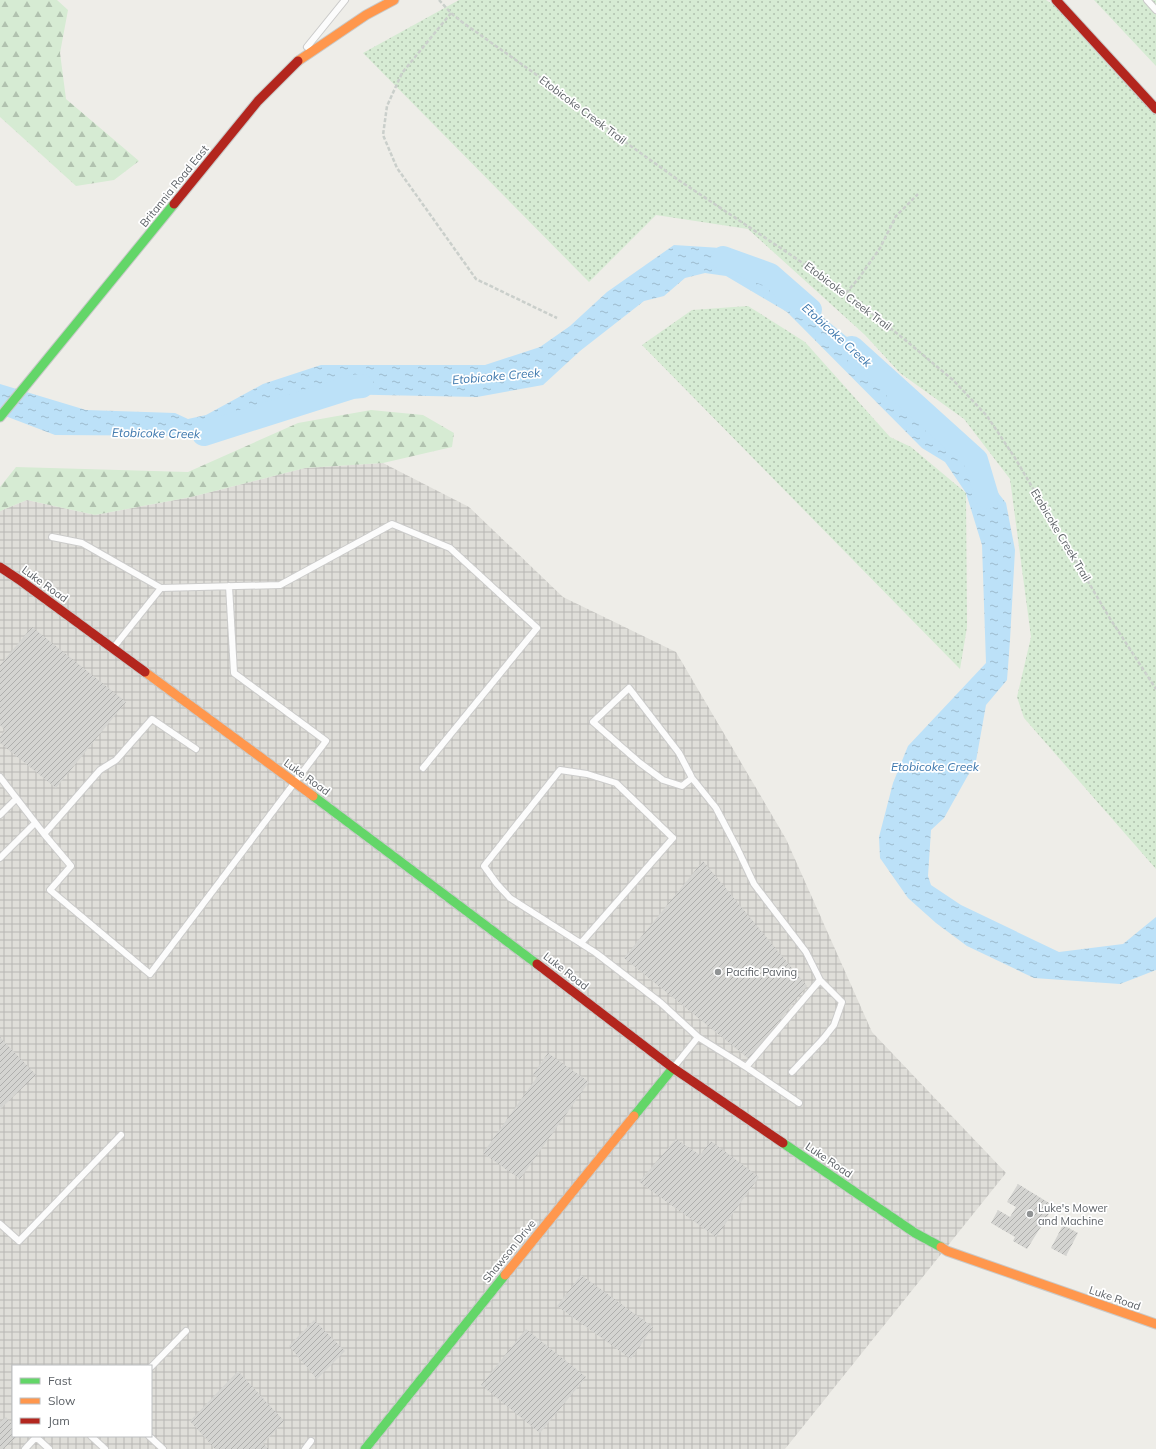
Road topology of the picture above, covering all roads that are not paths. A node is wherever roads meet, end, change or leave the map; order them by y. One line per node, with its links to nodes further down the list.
1 (345, 0): 6 (lane)
2 (394, 0): 6 (street, Britannia Road East)
3 (1056, 0): 7 (street)
4 (1147, 0): 5 (lane)
5 (1156, 10)
6 (298, 61): 8 (street, Britannia Road East)
7 (1156, 109)
8 (0, 417)
9 (52, 537): 12 (lane)
10 (0, 567): 13 (street, Luke Road)
11 (229, 586): 12 (lane); 15 (lane); 18 (lane)
12 (161, 588): 13 (lane)
13 (113, 649): 18 (street, Luke Road)
14 (196, 749): 22 (lane)
15 (423, 768)
16 (0, 777): 19 (lane)
17 (692, 778): 17 (lane); 25 (lane)
18 (294, 782): 22 (lane); 28 (street, Luke Road)
19 (16, 799): 20 (lane); 21 (lane)
20 (0, 815)
21 (35, 823): 22 (lane); 23 (lane)
22 (44, 834)
23 (0, 858)
24 (581, 943): 24 (lane); 26 (lane)
25 (820, 980): 27 (lane); 29 (lane)
26 (698, 1036): 27 (lane); 28 (lane)
27 (746, 1067): 30 (lane)
28 (673, 1068): 33 (street, Luke Road); 44 (street, Shawson Drive)
29 (792, 1072)
30 (799, 1103)
31 (121, 1135): 32 (lane)
32 (0, 1224)
33 (1156, 1324)
34 (186, 1331): 35 (lane)
35 (152, 1366)
36 (92, 1437): 41 (lane)
37 (151, 1437): 42 (lane)
38 (311, 1441): 43 (lane)
39 (25, 1449): 40 (lane)
40 (49, 1449)
41 (105, 1449)
42 (163, 1449)
43 (305, 1449)
44 (365, 1449)

